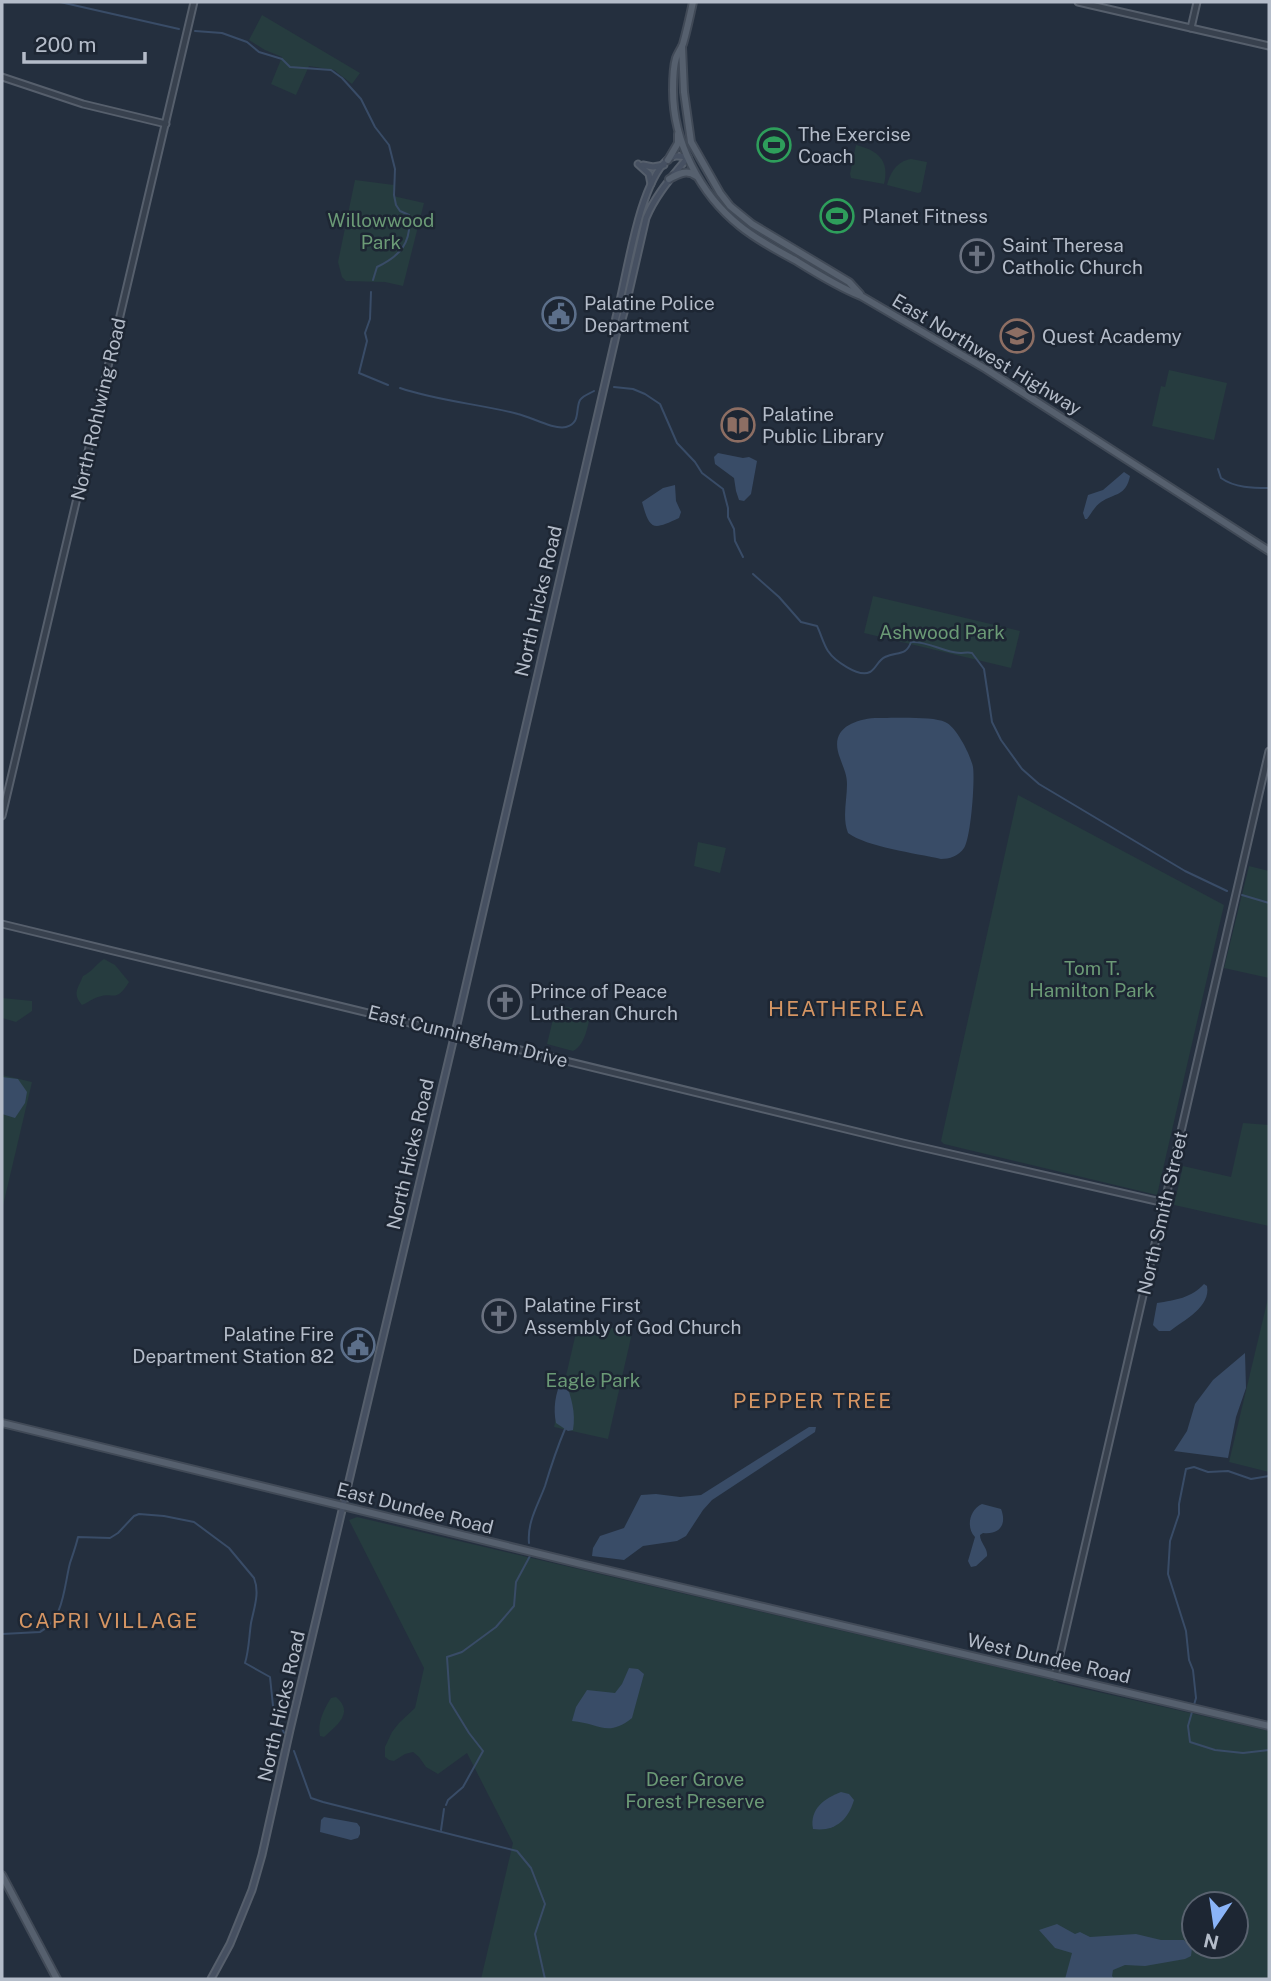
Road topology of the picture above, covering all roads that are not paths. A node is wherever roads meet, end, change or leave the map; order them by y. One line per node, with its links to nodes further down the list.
1 (194, 2): 10 (street, North Rohlwing Road)
2 (693, 2): 7 (main road)
3 (1078, 2): 5 (street)
4 (1197, 2): 5 (street)
5 (1191, 28): 6 (street)
6 (1269, 46)
7 (682, 47): 9 (main road, East Northwest Highway); 11 (main road, East Northwest Highway)
8 (2, 78): 10 (street)
9 (677, 122): 12 (main road, East Northwest Highway); 13 (main road)
10 (166, 124): 24 (street, North Rohlwing Road)
11 (691, 142): 12 (main road); 17 (main road, East Northwest Highway)
12 (688, 157): 13 (main road); 14 (main road, East Northwest Highway); 15 (main road, North Hicks Road); 17 (main road)
13 (666, 162): 16 (main road, North Hicks Road); 16 (main road)
14 (698, 178): 15 (main road); 20 (main road, East Northwest Highway)
15 (669, 179): 19 (main road, North Hicks Road)
16 (650, 187): 18 (main road, North Hicks Road)
17 (717, 189): 20 (main road, East Northwest Highway)
18 (638, 225): 19 (main road); 21 (main road, North Hicks Road)
19 (641, 240): 21 (main road, North Hicks Road)
20 (861, 296): 22 (main road, East Northwest Highway)
21 (618, 327): 26 (main road, North Hicks Road)
22 (1269, 551)
23 (1269, 751): 27 (street, North Smith Street)
24 (2, 816)
25 (2, 924): 26 (street, East Cunningham Drive)
26 (455, 1033): 27 (street, East Cunningham Drive); 29 (main road, North Hicks Road)
27 (1165, 1203): 31 (street, North Smith Street)
28 (2, 1423): 29 (main road, East Dundee Road)
29 (344, 1507): 30 (main road, East Dundee Road); 35 (main road, North Hicks Road)
30 (821, 1620): 31 (main road, West Dundee Road)
31 (1055, 1676): 32 (main road, West Dundee Road)
32 (1269, 1726)
33 (2, 1875): 34 (main road)
34 (57, 1979)
35 (211, 1979)

